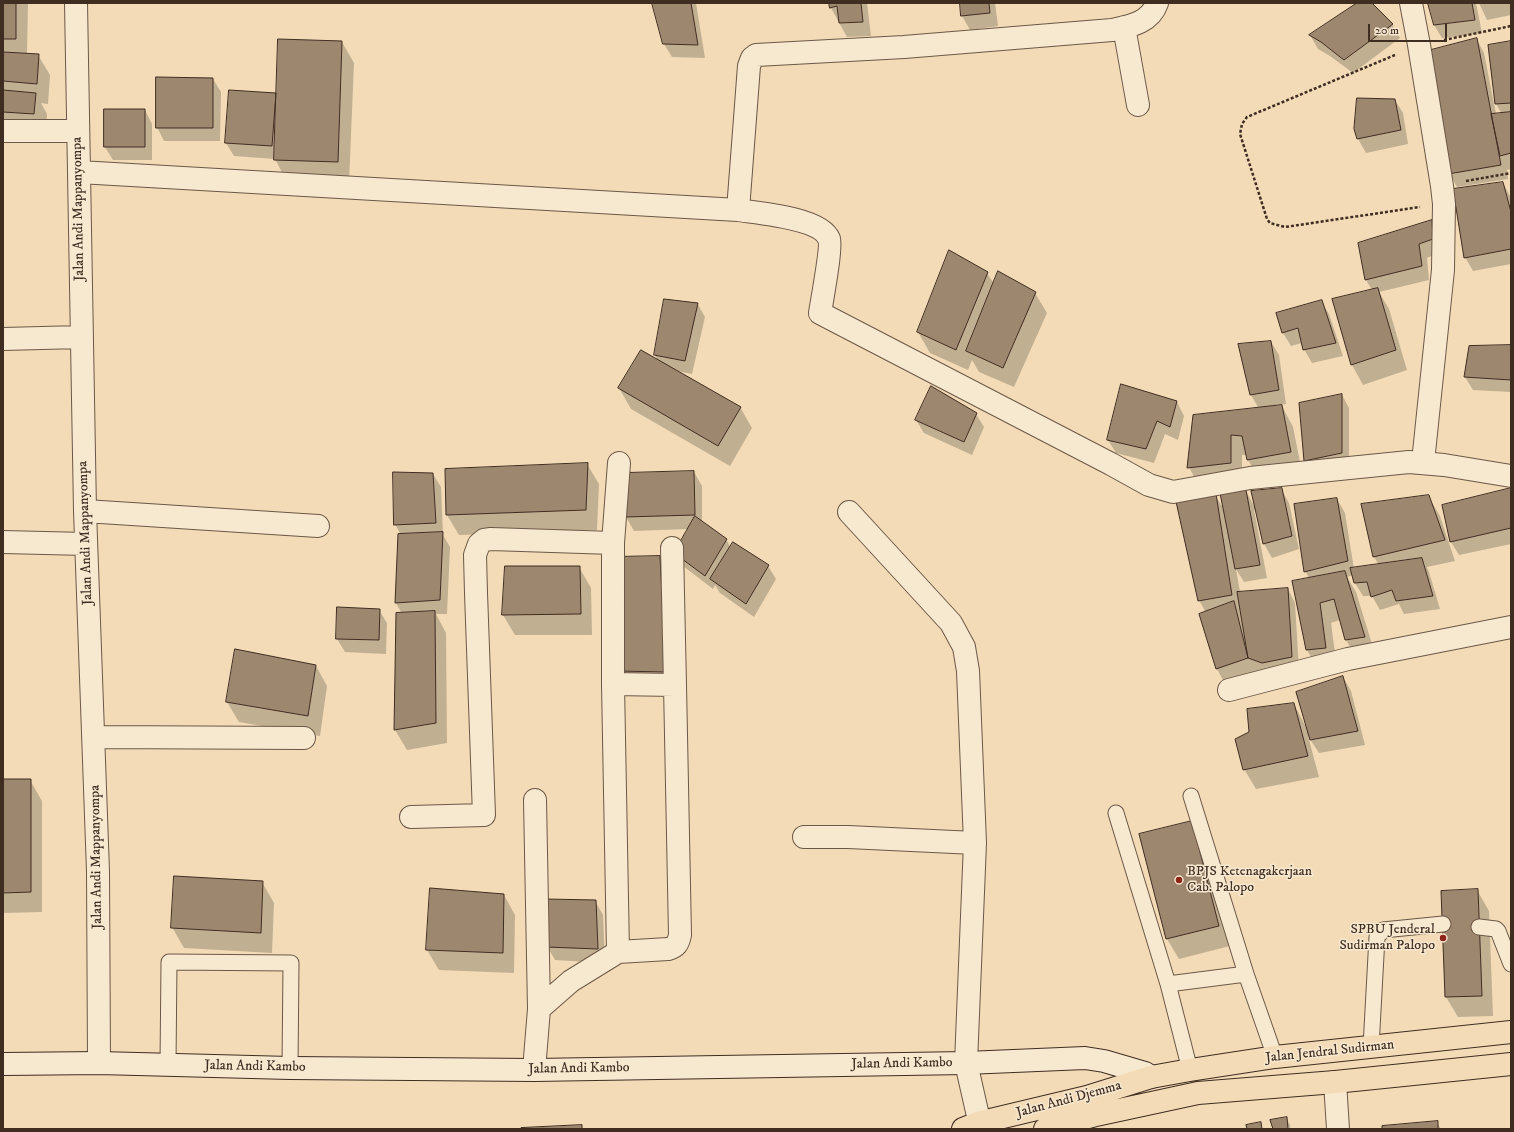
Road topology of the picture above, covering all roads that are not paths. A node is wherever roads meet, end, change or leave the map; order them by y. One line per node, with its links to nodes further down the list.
1 (76, 3): 7 (street, Jalan Andi Mappanyompa)
2 (1157, 3): 4 (street)
3 (1411, 3): 12 (street)
4 (1124, 28): 5 (street); 9 (street)
5 (1138, 105)
6 (3, 131): 7 (street)
7 (78, 131): 8 (street, Jalan Andi Mappanyompa)
8 (79, 172): 9 (street); 10 (street, Jalan Andi Mappanyompa)
9 (738, 210): 12 (street)
10 (81, 337): 11 (street); 15 (street, Jalan Andi Mappanyompa)
11 (3, 339)
12 (1423, 462): 14 (street)
13 (619, 463): 19 (street)
14 (1511, 476)
15 (85, 511): 17 (street); 20 (street, Jalan Andi Mappanyompa)
16 (849, 512): 33 (street)
17 (318, 526)
18 (3, 542): 20 (street)
19 (613, 543): 23 (street); 31 (street)
20 (86, 544): 26 (street, Jalan Andi Mappanyompa)
21 (672, 548): 24 (street)
22 (1511, 627): 25 (street)
23 (613, 684): 24 (street); 36 (street)
24 (675, 685): 36 (street)
25 (1229, 690)
26 (94, 737): 27 (street); 44 (street, Jalan Andi Mappanyompa)
27 (304, 738)
28 (1191, 796): 38 (lane)
29 (535, 800): 40 (street)
30 (1116, 813): 39 (lane)
31 (411, 817)
32 (804, 837): 33 (street)
33 (974, 843): 45 (street)
34 (1443, 924): 42 (lane)
35 (1479, 927): 37 (lane)
36 (618, 952): 40 (street)
37 (1511, 964)
38 (1246, 974): 39 (lane); 43 (lane)
39 (1168, 984): 51 (lane)
40 (539, 1009): 50 (street)
41 (1511, 1032): 42 (highway, Jalan Jendral Sudirman)
42 (1371, 1047): 43 (highway, Jalan Jendral Sudirman)
43 (1275, 1057): 51 (highway, Jalan Jendral Sudirman)
44 (99, 1063): 46 (street, Jalan Andi Kambo); 48 (street, Jalan Andi Kambo)
45 (966, 1063): 50 (street, Jalan Andi Kambo); 52 (street, Jalan Andi Kambo); 55 (street)
46 (3, 1064)
47 (1511, 1064): 53 (highway, Jalan Jendral Sudirman)
48 (168, 1065): 49 (street, Jalan Andi Kambo); 49 (lane)
49 (290, 1068): 50 (street, Jalan Andi Kambo)
50 (534, 1070)
51 (1190, 1070): 52 (highway, Jalan Jendral Sudirman)
52 (1151, 1077): 54 (highway); 55 (highway, Jalan Andi Djemma)
53 (1335, 1082): 54 (highway, Jalan Jendral Sudirman); 57 (street)
54 (1159, 1101): 56 (highway, Jalan Andi Djemma)
55 (974, 1127)
56 (1045, 1129)
57 (1338, 1129)

